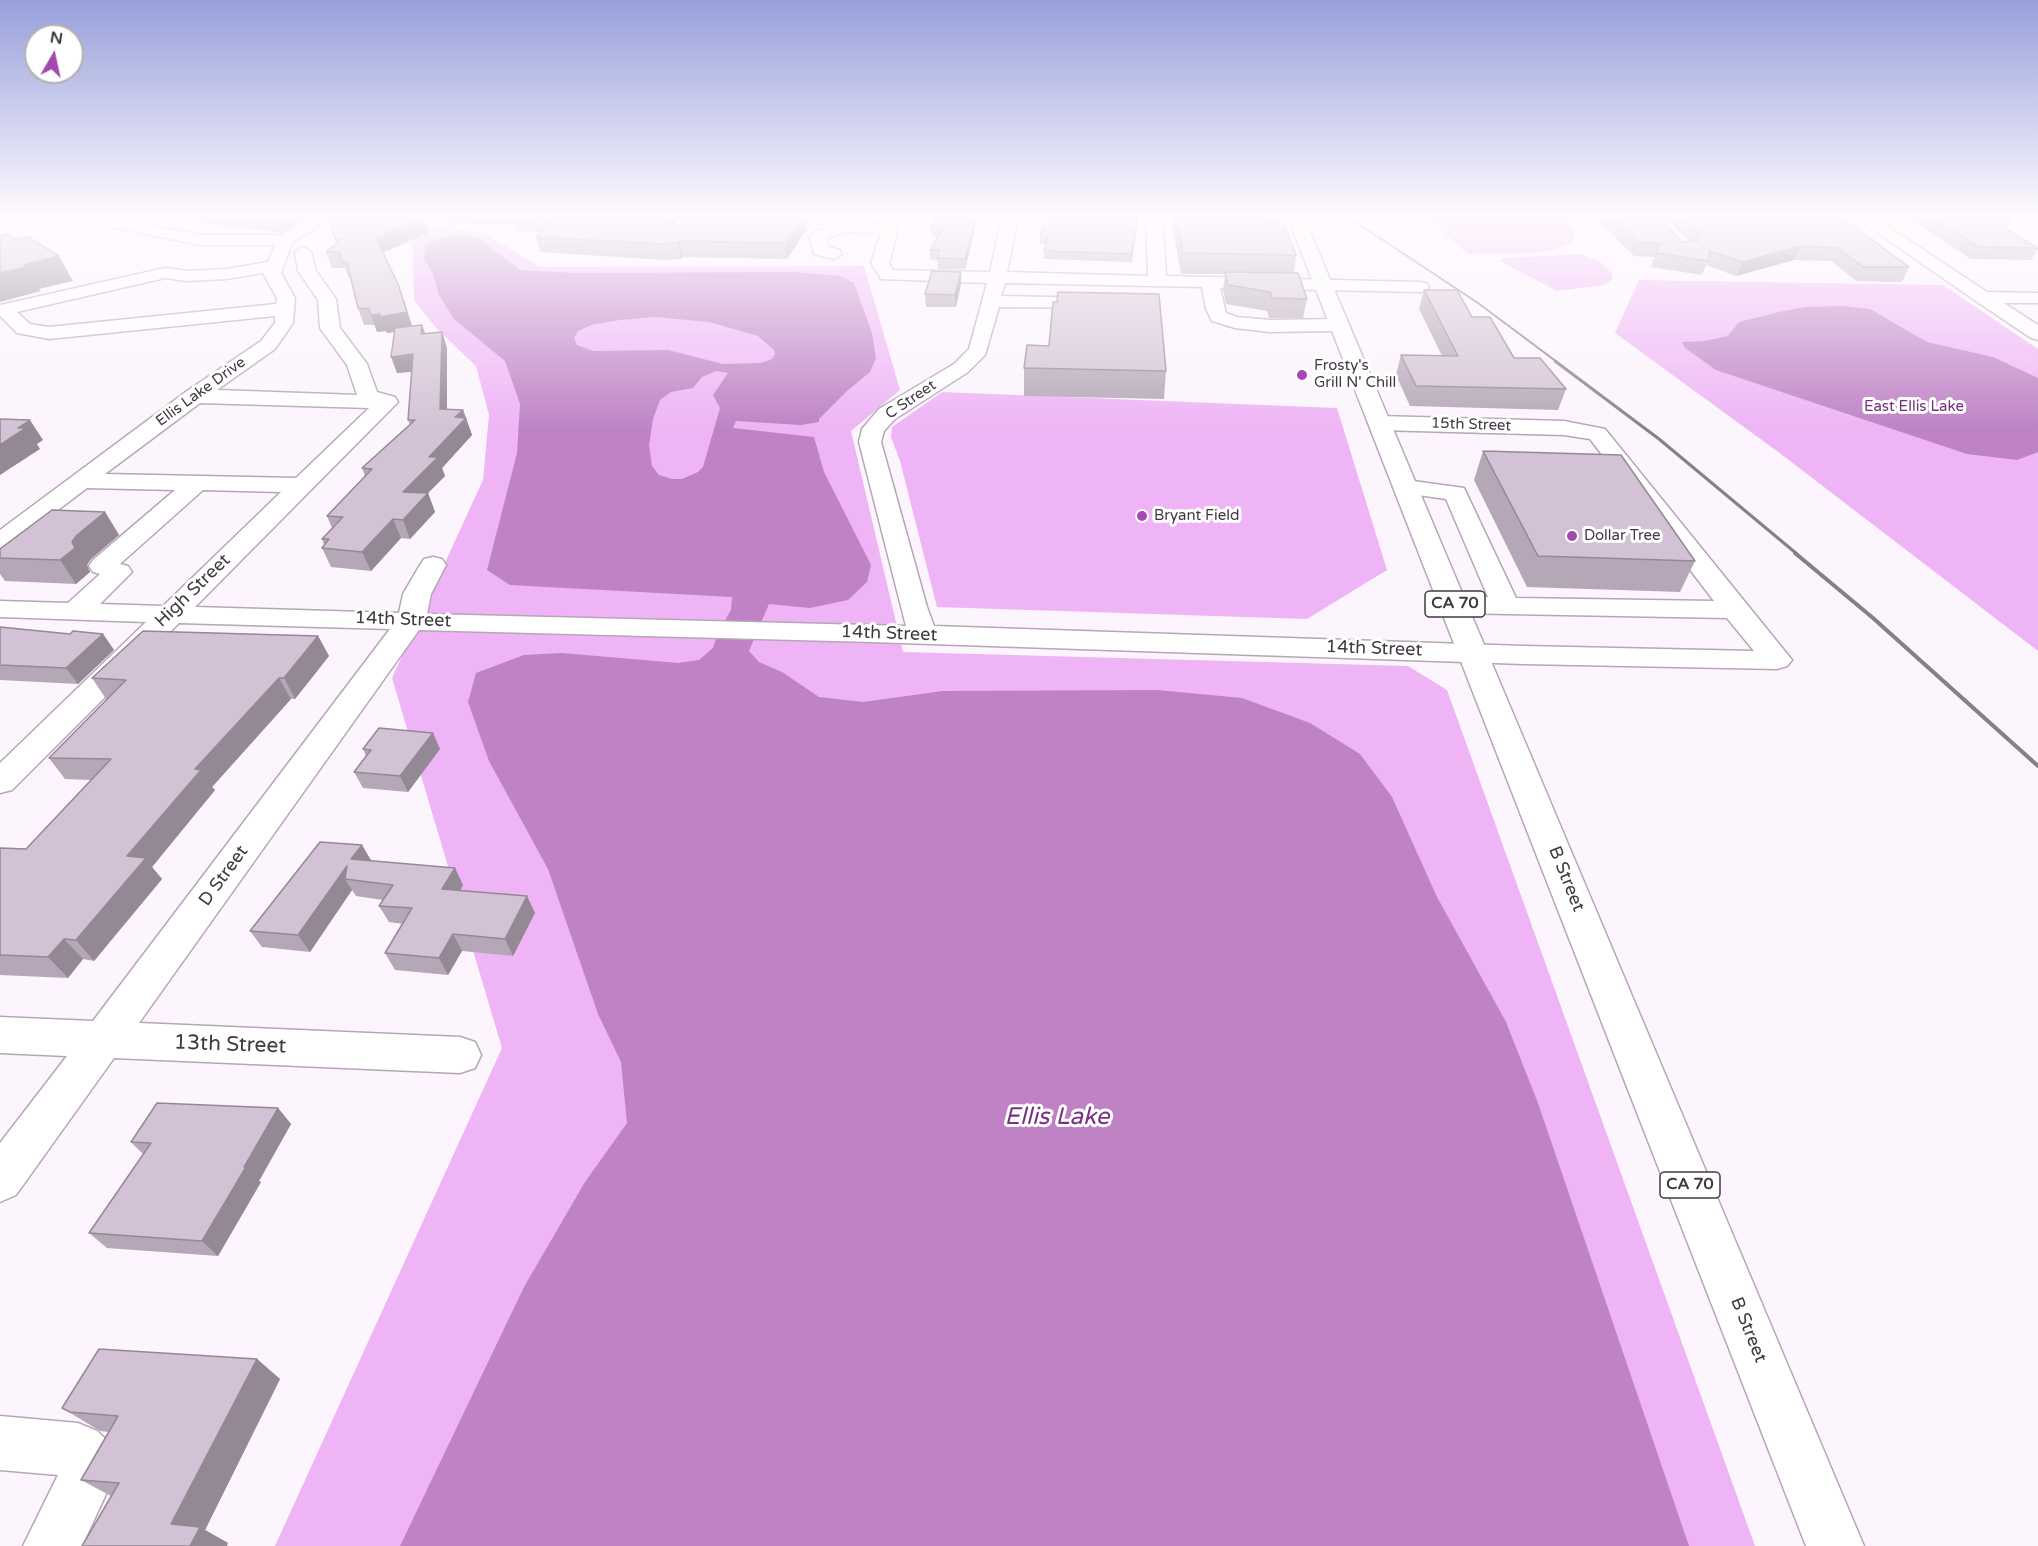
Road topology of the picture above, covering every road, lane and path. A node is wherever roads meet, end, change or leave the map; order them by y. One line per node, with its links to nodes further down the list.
1 (113, 285): 15 (main road)
2 (124, 285): 22 (main road)
3 (196, 285): 21 (main road)
4 (281, 285): 20 (main road)
5 (316, 285): 25 (main road)
6 (996, 285): 18 (main road, C Street)
7 (1116, 285): 13 (main road)
8 (1170, 285): 13 (main road)
9 (1211, 285): 23 (main road)
10 (1322, 285): 23 (main road, B Street / CA 70)
11 (1329, 285): 14 (main road)
12 (1964, 285): 16 (main road)
13 (1147, 287)
14 (1420, 287)
15 (65, 296): 24 (main road); 24 (main road)
16 (1982, 297): 17 (main road); 26 (main road)
17 (2038, 298)
18 (991, 301): 19 (main road); 46 (main road, C Street)
19 (1116, 304)
20 (285, 309): 21 (main road); 29 (main road, Ellis Lake Drive)
21 (227, 316): 22 (main road)
22 (160, 322): 24 (main road)
23 (1338, 326): 32 (main road, B Street / CA 70)
24 (100, 329)
25 (334, 334): 27 (main road); 31 (main road)
26 (2038, 334)
27 (312, 338)
28 (290, 341): 29 (main road)
29 (268, 345): 30 (main road, Ellis Lake Drive)
30 (195, 396): 31 (main road); 33 (main road, Ellis Lake Drive)
31 (387, 402): 35 (main road, High Street)
32 (1379, 423): 36 (main road, B Street / CA 70); 42 (main road, 15th Street)
33 (81, 481): 34 (main road); 37 (main road, Ellis Lake Drive)
34 (197, 483): 35 (main road); 43 (main road)
35 (302, 485): 44 (main road, High Street)
36 (1406, 487): 39 (main road, B Street / CA 70); 40 (main road)
37 (0, 542)
38 (433, 565): 45 (main road, D Street)
39 (1455, 605): 40 (main road); 47 (main road, B Street / CA 70)
40 (1506, 606): 42 (main road)
41 (0, 609): 43 (main road, 14th Street)
42 (1735, 610): 48 (main road, 15th Street)
43 (75, 611): 44 (main road, 14th Street)
44 (169, 614): 45 (main road, 14th Street); 49 (main road, High Street)
45 (412, 620): 46 (main road, 14th Street); 51 (main road, D Street)
46 (923, 634): 47 (main road, 14th Street)
47 (1474, 653): 48 (main road, 14th Street); 56 (main road, B Street / CA 70)
48 (1777, 660)
49 (0, 782)
50 (0, 1035): 51 (main road, 13th Street)
51 (104, 1040): 52 (main road, 13th Street); 53 (main road, D Street)
52 (460, 1055)
53 (0, 1180)
54 (0, 1443): 55 (main road)
55 (52, 1546)
56 (1835, 1546)

